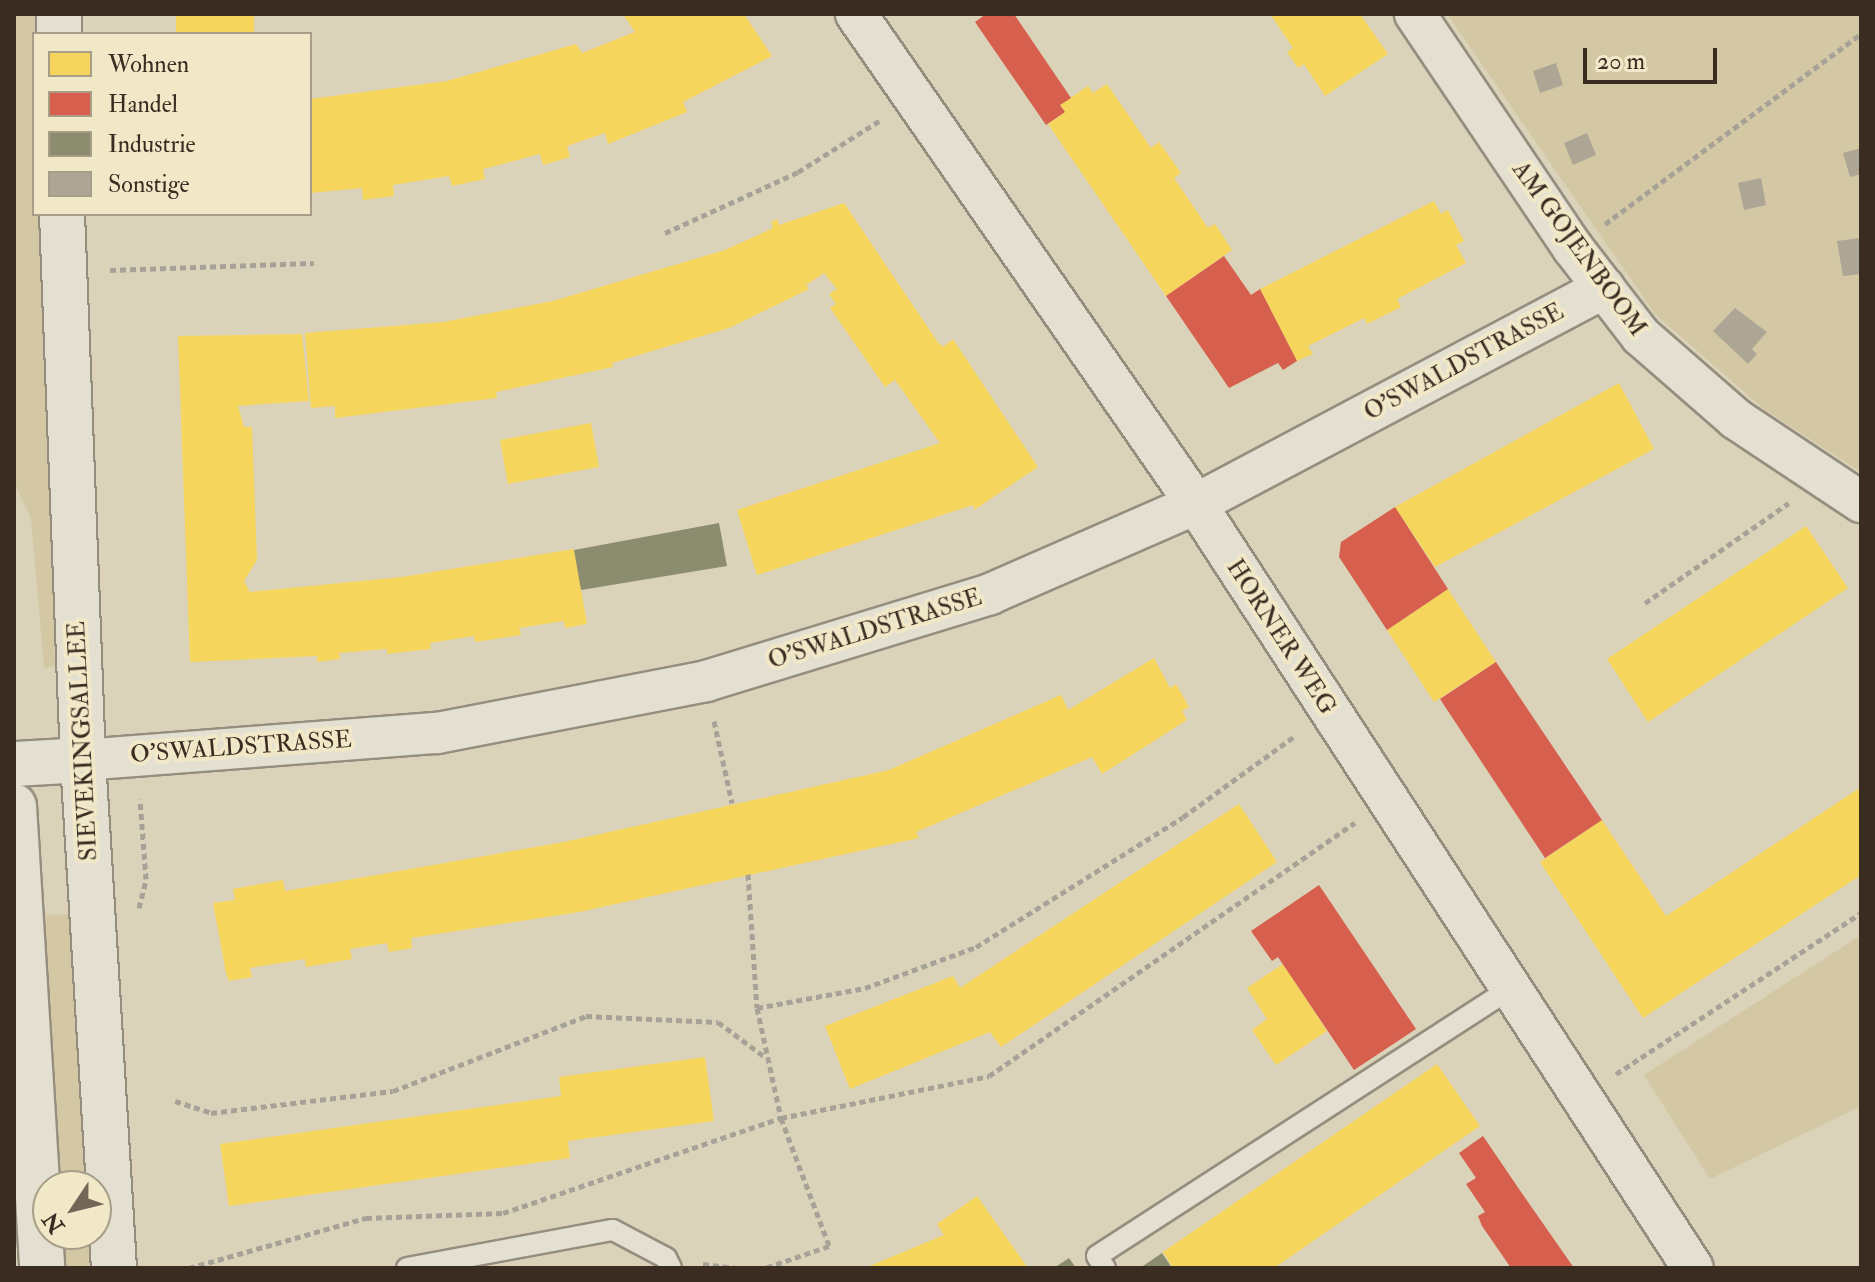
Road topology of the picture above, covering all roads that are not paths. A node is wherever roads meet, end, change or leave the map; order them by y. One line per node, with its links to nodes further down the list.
1 (856, 14): 6 (street, HORNER WEG)
2 (1415, 14): 4 (street, AM GOJENBOOM)
3 (62, 216): 7 (main road, SIEVEKINGSALLEE)
4 (1604, 288): 5 (street, AM GOJENBOOM); 6 (street, O'SWALDSTRASSE)
5 (1861, 502)
6 (1196, 504): 7 (street, O'SWALDSTRASSE); 10 (street, HORNER WEG)
7 (83, 760): 8 (main road); 12 (main road, SIEVEKINGSALLEE)
8 (14, 764)
9 (14, 806): 11 (main road)
10 (1512, 988): 15 (lane); 16 (street, HORNER WEG)
11 (42, 1268)
12 (114, 1268)
13 (407, 1268): 14 (lane)
14 (671, 1268)
15 (1105, 1268)
16 (1693, 1268)

